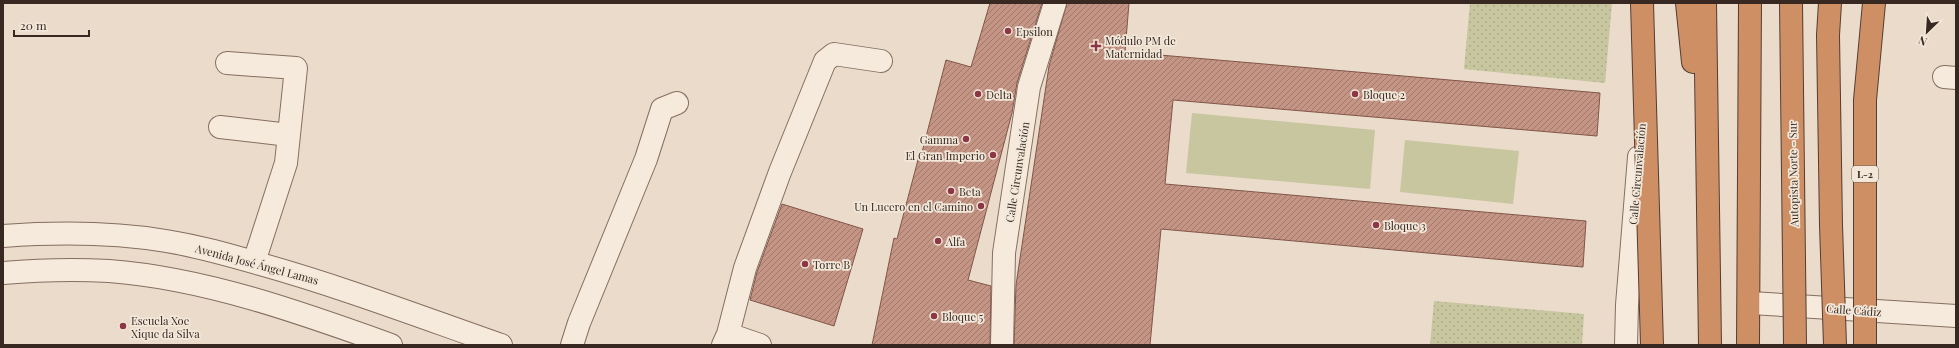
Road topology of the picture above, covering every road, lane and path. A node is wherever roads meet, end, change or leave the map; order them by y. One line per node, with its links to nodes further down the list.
1 (1055, 3): 25 (street, Calle Circunvalación)
2 (1643, 3): 26 (street, Calle Circunvalación); 27 (highway, bridge)
3 (1687, 3): 14 (highway)
4 (1705, 3): 14 (highway)
5 (1750, 3): 29 (highway)
6 (1791, 3): 30 (highway, Autopista Norte - Sur, bridge)
7 (1830, 3): 31 (highway, bridge)
8 (1874, 3): 32 (highway, L-2, bridge)
9 (881, 61): 20 (street)
10 (227, 63): 13 (street)
11 (677, 103): 23 (street)
12 (220, 127): 13 (street)
13 (289, 135): 16 (street)
14 (1709, 232): 28 (highway)
15 (3, 236): 16 (street, Avenida José Ángel Lamas)
16 (254, 262): 22 (street, Avenida José Ángel Lamas)
17 (3, 273): 21 (street)
18 (1751, 303): 19 (street, Calle Cádiz)
19 (1956, 316)
20 (726, 339): 24 (street)
21 (391, 345)
22 (501, 345)
23 (572, 345)
24 (760, 345)
25 (1002, 345)
26 (1626, 345)
27 (1652, 345)
28 (1710, 345)
29 (1748, 345)
30 (1795, 345)
31 (1835, 345)
32 (1865, 345)

